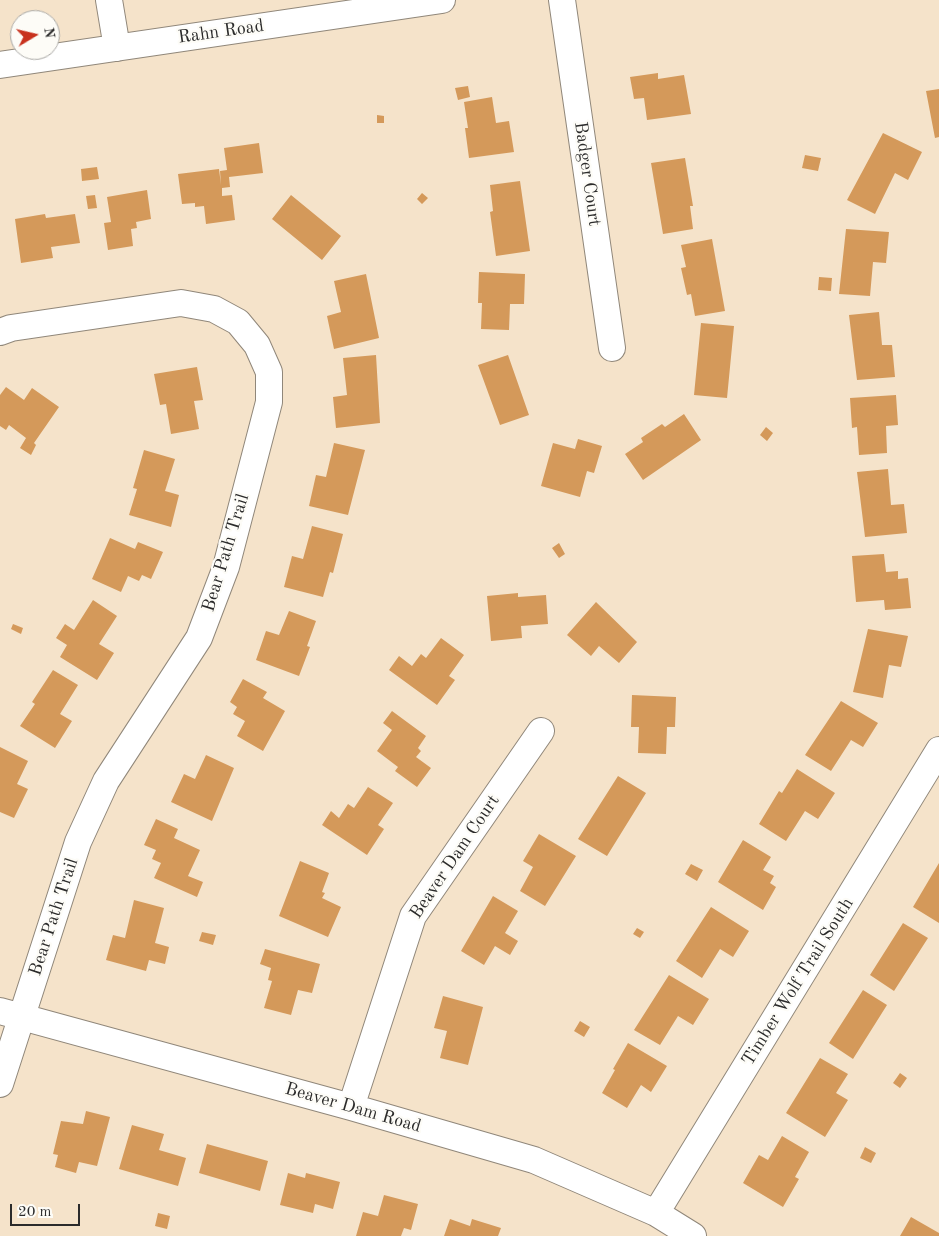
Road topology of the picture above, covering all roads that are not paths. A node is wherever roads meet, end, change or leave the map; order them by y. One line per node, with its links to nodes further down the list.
1 (110, 0): 4 (street)
2 (442, 0): 4 (street, Rahn Road)
3 (562, 0): 7 (street, Badger Court)
4 (116, 48): 5 (street, Rahn Road)
5 (0, 65)
6 (0, 332): 10 (street, Bear Path Trail)
7 (612, 348)
8 (541, 732): 12 (street, Beaver Dam Court)
9 (939, 750): 13 (street, Timber Wolf Trail South)
10 (11, 1014): 11 (street, Bear Path Trail); 12 (street, Beaver Dam Road)
11 (0, 1084)
12 (351, 1107): 13 (street, Beaver Dam Road)
13 (656, 1214): 14 (street, Beaver Dam Road)
14 (693, 1236)

